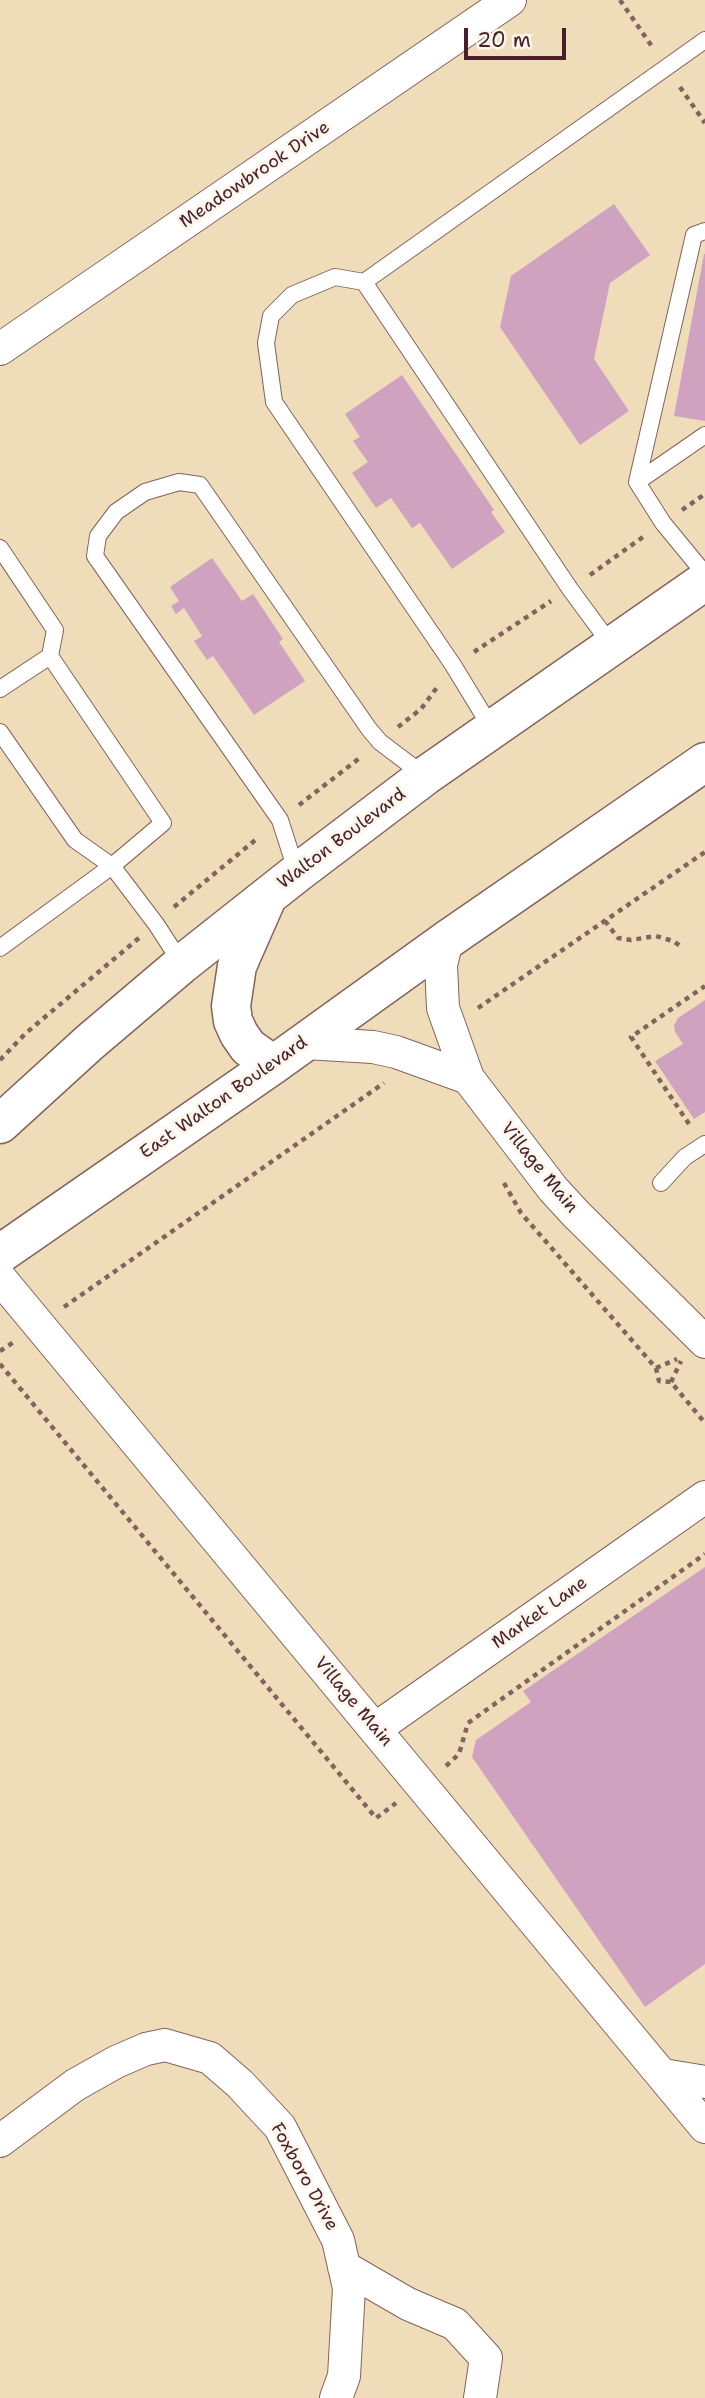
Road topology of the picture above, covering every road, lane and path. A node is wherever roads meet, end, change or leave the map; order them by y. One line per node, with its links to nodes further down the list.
1 (510, 0): 5 (street, Meadowbrook Drive)
2 (705, 40): 4 (lane)
3 (705, 231): 7 (lane)
4 (364, 282): 13 (lane); 16 (lane)
5 (3, 340)
6 (705, 435): 7 (lane)
7 (637, 482): 9 (lane)
8 (705, 494): 9 (path)
9 (663, 523): 11 (lane); 13 (path)
10 (0, 548): 15 (lane)
11 (705, 574)
12 (705, 581): 14 (main road, Walton Boulevard)
13 (570, 589): 14 (lane); 16 (path)
14 (612, 646): 18 (main road, Walton Boulevard)
15 (50, 656): 17 (lane); 25 (lane)
16 (453, 665): 18 (lane); 20 (path)
17 (0, 689)
18 (492, 729): 22 (main road, Walton Boulevard)
19 (0, 732): 25 (lane)
20 (380, 742): 22 (lane); 23 (path); 23 (lane)
21 (705, 762): 29 (main road)
22 (425, 776): 26 (main road, Walton Boulevard)
23 (280, 820): 26 (lane); 28 (path)
24 (705, 852): 27 (path)
25 (112, 866): 28 (lane); 31 (lane)
26 (282, 884): 32 (main road, Walton Boulevard); 38 (main road)
27 (605, 921): 30 (path); 34 (path)
28 (156, 923): 32 (lane); 37 (path)
29 (447, 940): 34 (street, Village Main); 35 (main road, East Walton Boulevard)
30 (682, 947)
31 (0, 948)
32 (183, 964): 40 (main road, Walton Boulevard)
33 (705, 986): 41 (path)
34 (449, 1028): 39 (street, Village Main)
35 (305, 1043): 36 (street); 38 (main road, East Walton Boulevard)
36 (411, 1058): 39 (street); 47 (path)
37 (0, 1060)
38 (273, 1065): 45 (main road, East Walton Boulevard)
39 (468, 1078): 48 (street, Village Main)
40 (0, 1124)
41 (694, 1130)
42 (705, 1144): 44 (lane)
43 (502, 1180): 51 (path)
44 (661, 1183)
45 (0, 1254)
46 (0, 1278): 47 (street, Village Main)
47 (40, 1324): 49 (path); 56 (street, Village Main)
48 (705, 1342)
49 (0, 1352)
50 (0, 1364): 58 (path)
51 (656, 1368): 52 (path); 52 (path)
52 (671, 1382): 53 (path)
53 (705, 1423)
54 (705, 1497): 56 (street, Market Lane)
55 (705, 1554): 57 (path)
56 (375, 1729): 59 (street, Village Main)
57 (446, 1766)
58 (402, 1798)
59 (663, 2076): 60 (street); 61 (street, Village Main)
60 (705, 2082)
61 (705, 2127)
62 (0, 2141): 63 (street, Foxboro Drive)
63 (344, 2267): 64 (street, Foxboro Drive); 65 (street)
64 (336, 2398)
65 (480, 2398)

